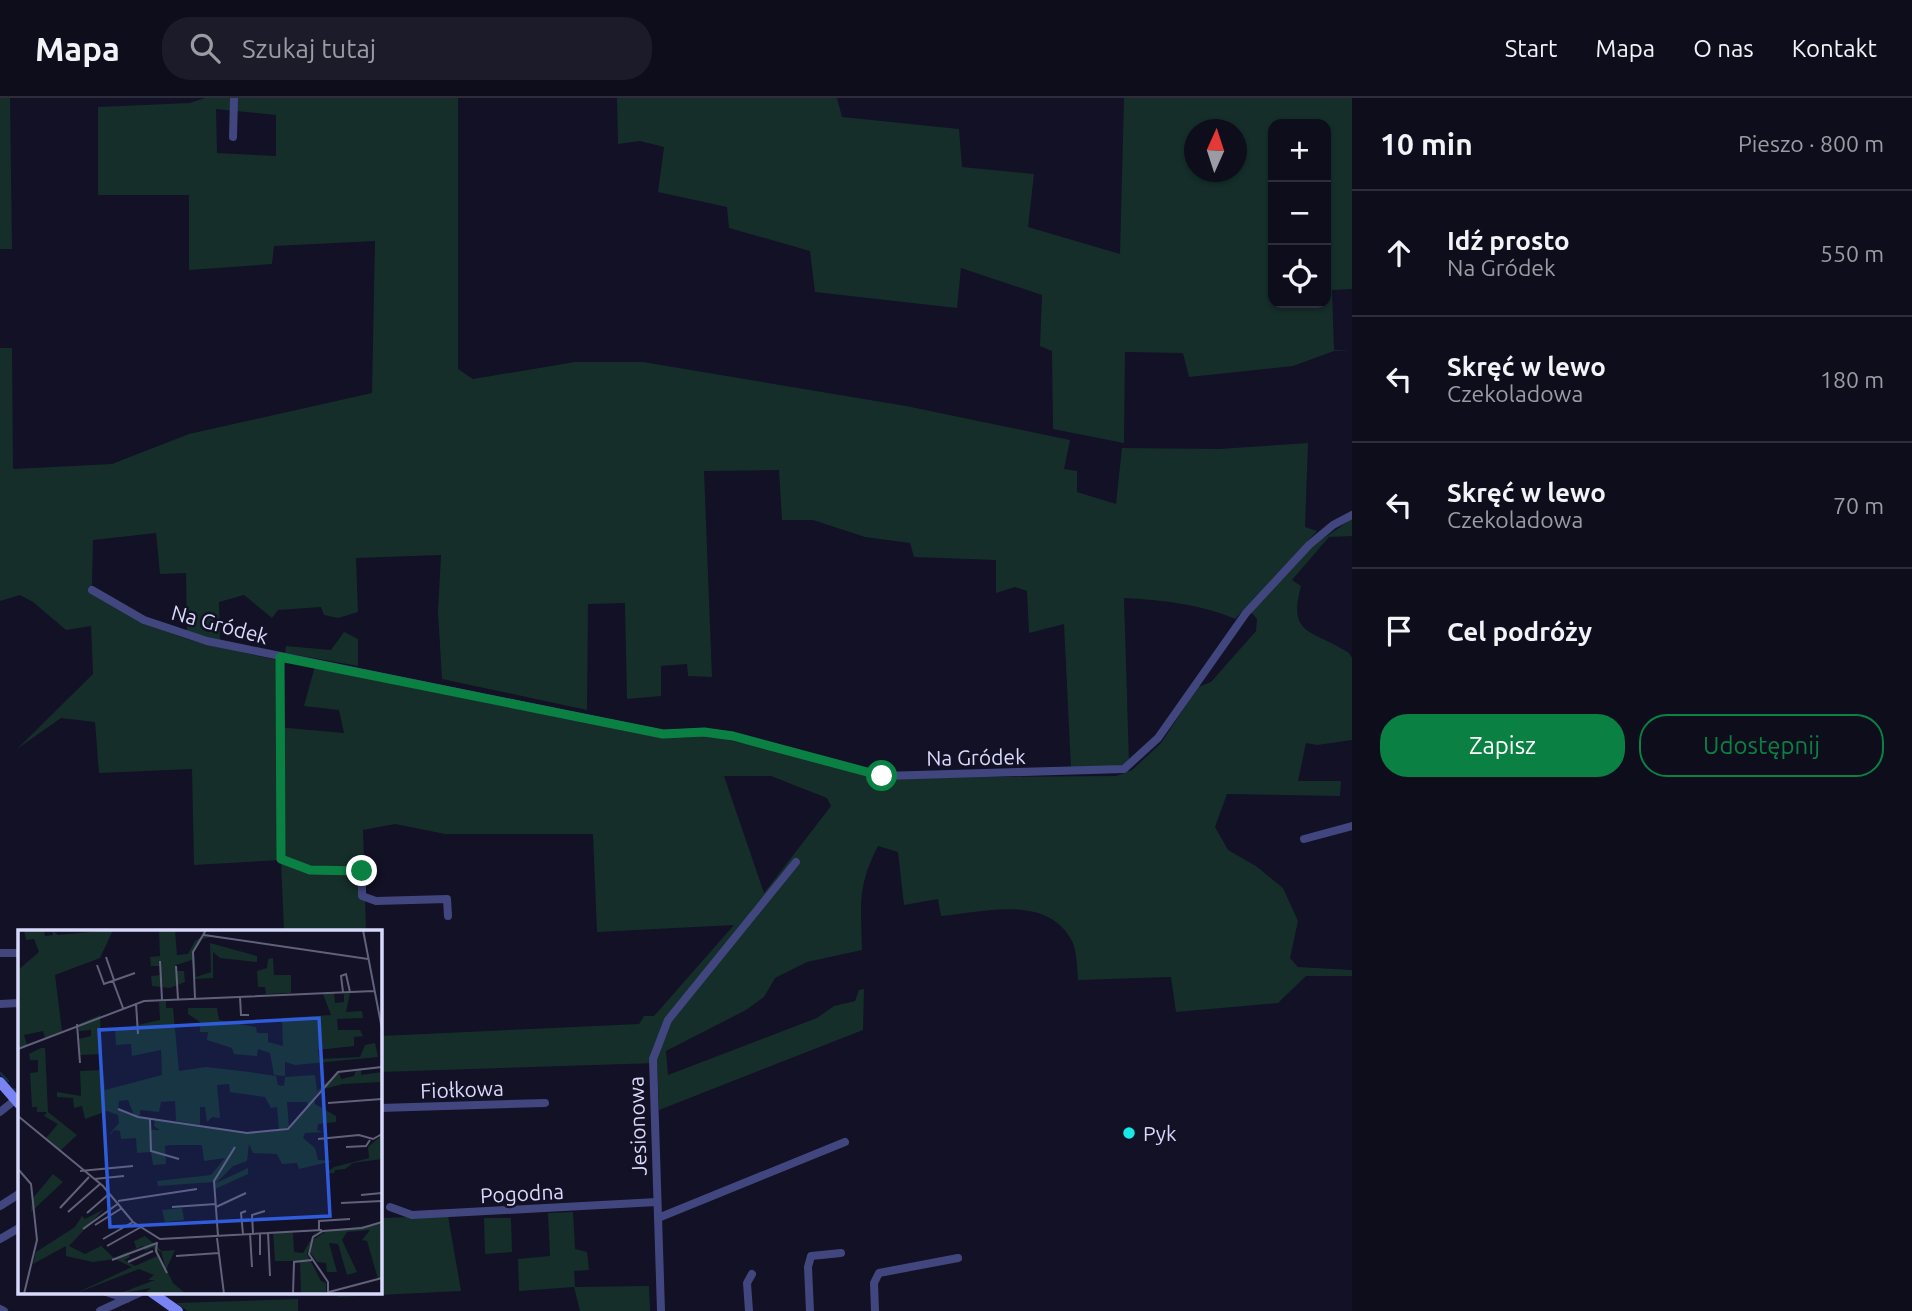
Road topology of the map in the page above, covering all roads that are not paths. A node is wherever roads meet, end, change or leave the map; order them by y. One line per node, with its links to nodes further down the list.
1 (234, 98): 2 (street)
2 (233, 137)
3 (1352, 515): 5 (street, Na Gródek)
4 (92, 590): 5 (street, Na Gródek)
5 (280, 657): 9 (street)
6 (1352, 826): 7 (street)
7 (1304, 839)
8 (796, 862): 21 (street, Jesionowa)
9 (449, 916)
10 (0, 953): 11 (street)
11 (18, 953)
12 (18, 1003): 13 (street)
13 (0, 1004)
14 (0, 1082): 15 (street)
15 (17, 1102): 18 (street)
16 (545, 1103): 17 (street, Fiołkowa)
17 (382, 1108)
18 (0, 1112)
19 (845, 1142): 24 (street)
20 (18, 1195): 22 (street)
21 (657, 1202): 23 (street, Pogodna); 24 (street, Jesionowa)
22 (0, 1206)
23 (390, 1207)
24 (658, 1218): 36 (street, Jesionowa)
25 (18, 1229): 26 (street)
26 (0, 1239)
27 (841, 1253): 38 (street)
28 (958, 1258): 39 (street)
29 (752, 1274): 37 (street)
30 (112, 1294): 33 (street)
31 (137, 1294): 33 (street)
32 (154, 1294): 35 (street)
33 (127, 1299): 34 (street)
34 (100, 1311)
35 (178, 1311)
36 (661, 1311)
37 (749, 1311)
38 (810, 1311)
39 (875, 1311)

